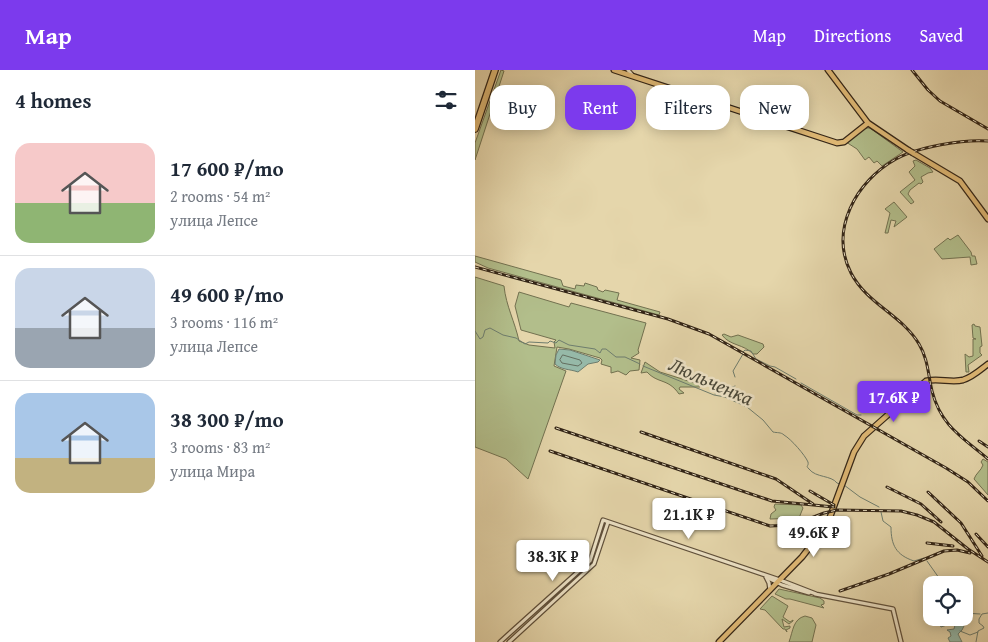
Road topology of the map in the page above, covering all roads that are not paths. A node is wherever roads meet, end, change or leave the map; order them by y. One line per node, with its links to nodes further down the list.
1 (495, 70): 7 (highway)
2 (615, 70): 5 (main road)
3 (628, 70): 5 (street)
4 (828, 70): 6 (main road)
5 (633, 76): 6 (main road)
6 (868, 123): 8 (main road)
7 (475, 129)
8 (988, 219)
9 (988, 364): 12 (main road)
10 (608, 522): 11 (street); 14 (street); 15 (street)
11 (764, 575): 12 (street); 13 (street)
12 (779, 581): 13 (main road); 17 (street)
13 (770, 590): 16 (main road)
14 (500, 642)
15 (509, 642)
16 (719, 642)
17 (901, 642)

